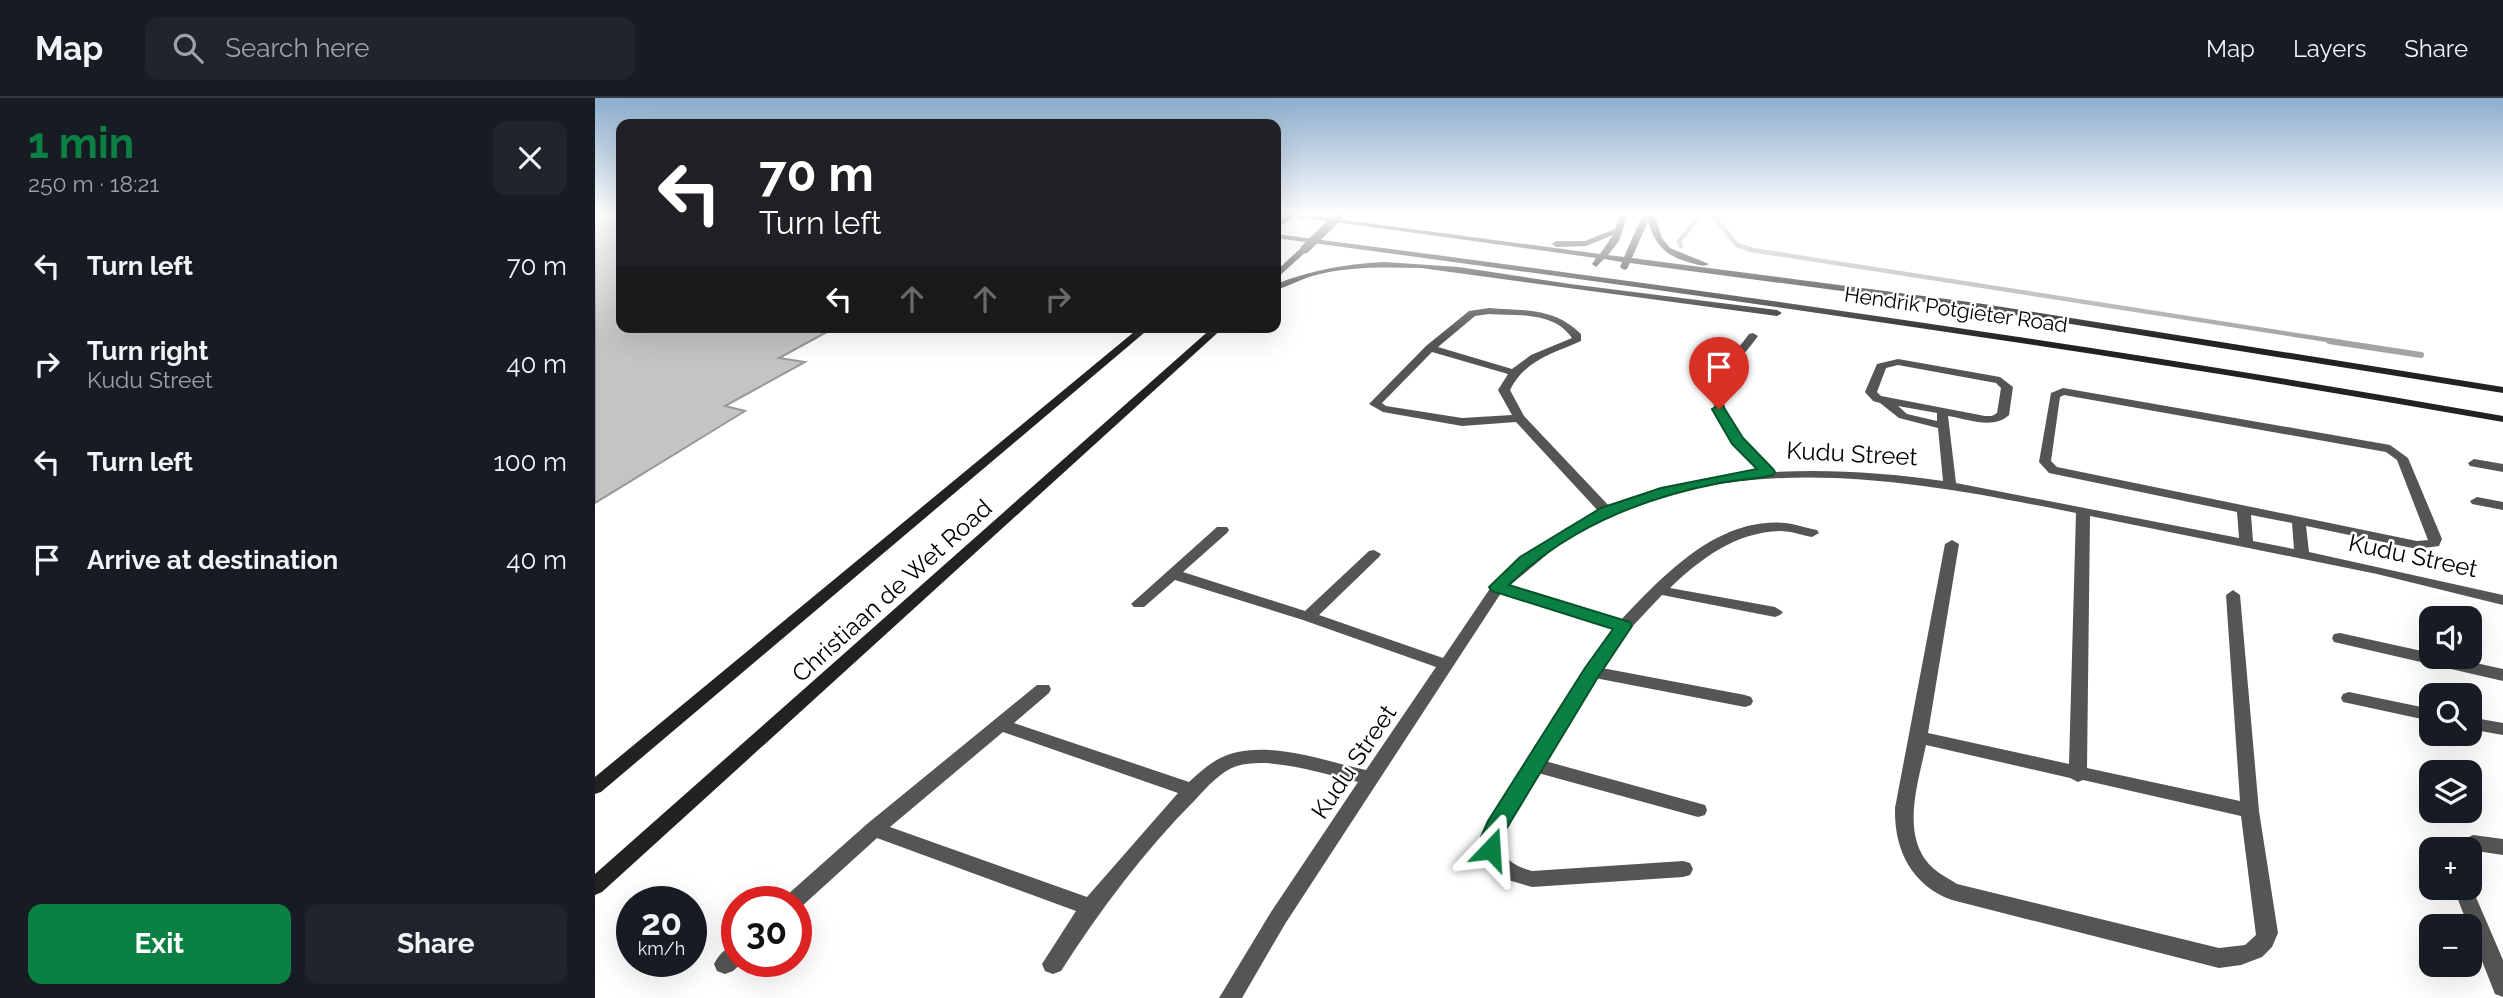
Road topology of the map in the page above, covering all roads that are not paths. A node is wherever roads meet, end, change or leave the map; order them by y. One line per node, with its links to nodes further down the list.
1 (1297, 256): 8 (main road, bridge)
2 (1432, 256): 9 (main road, Hendrik Potgieter Road)
3 (1586, 256): 6 (main road, Hendrik Potgieter Road)
4 (1628, 256): 7 (main road)
5 (1678, 256): 11 (main road)
6 (1601, 258): 7 (main road, Hendrik Potgieter Road); 9 (main road)
7 (1627, 261): 10 (main road); 11 (main road, Hendrik Potgieter Road)
8 (1281, 271)
9 (1587, 276): 10 (main road, Hendrik Potgieter Road)
10 (1615, 280): 16 (main road, Hendrik Potgieter Road)
11 (1787, 282): 19 (main road, Hendrik Potgieter Road)
12 (1281, 285): 16 (main road)
13 (1139, 333): 65 (main road, Christiaan de Wet Road)
14 (1214, 333): 73 (main road, Christiaan de Wet Road)
15 (1753, 336): 27 (street)
16 (2056, 344): 23 (main road, Hendrik Potgieter Road)
17 (1430, 348): 18 (street); 18 (street); 22 (street)
18 (1512, 372): 22 (street)
19 (2503, 390)
20 (1884, 401): 21 (street); 21 (street); 24 (street)
21 (1942, 411): 24 (street)
22 (1519, 418): 33 (street)
23 (2503, 419)
24 (1944, 426): 28 (street)
25 (2474, 463): 26 (street)
26 (2503, 468)
27 (1768, 472): 28 (street, Kudu Street); 33 (street, Kudu Street)
28 (1950, 484): 32 (street, Kudu Street)
29 (2477, 501): 30 (street)
30 (2503, 506)
31 (2244, 510): 34 (street); 34 (street); 38 (street)
32 (2083, 511): 38 (street, Kudu Street); 63 (street)
33 (1607, 512): 42 (street, Kudu Street)
34 (2299, 521): 40 (street)
35 (1221, 530): 41 (street)
36 (1812, 533): 43 (street)
37 (1952, 544): 61 (street)
38 (2246, 544): 40 (street, Kudu Street)
39 (1374, 554): 48 (street)
40 (2302, 555): 45 (street, Kudu Street)
41 (1173, 574): 46 (street); 48 (street)
42 (1498, 587): 49 (street); 51 (street, Kudu Street)
43 (1658, 590): 47 (street); 49 (street)
44 (2233, 595): 68 (street)
45 (2503, 600)
46 (1139, 604)
47 (1775, 612)
48 (1308, 617): 51 (street)
49 (1624, 626): 52 (street)
50 (2340, 638): 53 (street)
51 (1446, 665): 64 (street, Kudu Street)
52 (1591, 672): 56 (street); 62 (street)
53 (2503, 675)
54 (1043, 689): 58 (street)
55 (2349, 698): 57 (street)
56 (1745, 701)
57 (2419, 713)
58 (1001, 725): 66 (street); 69 (street)
59 (2482, 725): 60 (street)
60 (2503, 729)
61 (1919, 737): 63 (street); 68 (street)
62 (1534, 765): 67 (street); 72 (street)
63 (2078, 775): 68 (street)
64 (1370, 778): 66 (street); 79 (street, Kudu Street)
65 (595, 787)
66 (1191, 790): 76 (street)
67 (1698, 810)
68 (2250, 811)
69 (874, 829): 74 (street); 76 (street)
70 (2482, 844): 71 (street)
71 (2503, 847)
72 (1683, 869)
73 (595, 886)
74 (811, 886)
75 (2468, 900): 78 (street)
76 (1090, 907): 77 (street)
77 (1053, 964)
78 (2503, 987)
79 (1230, 998)

